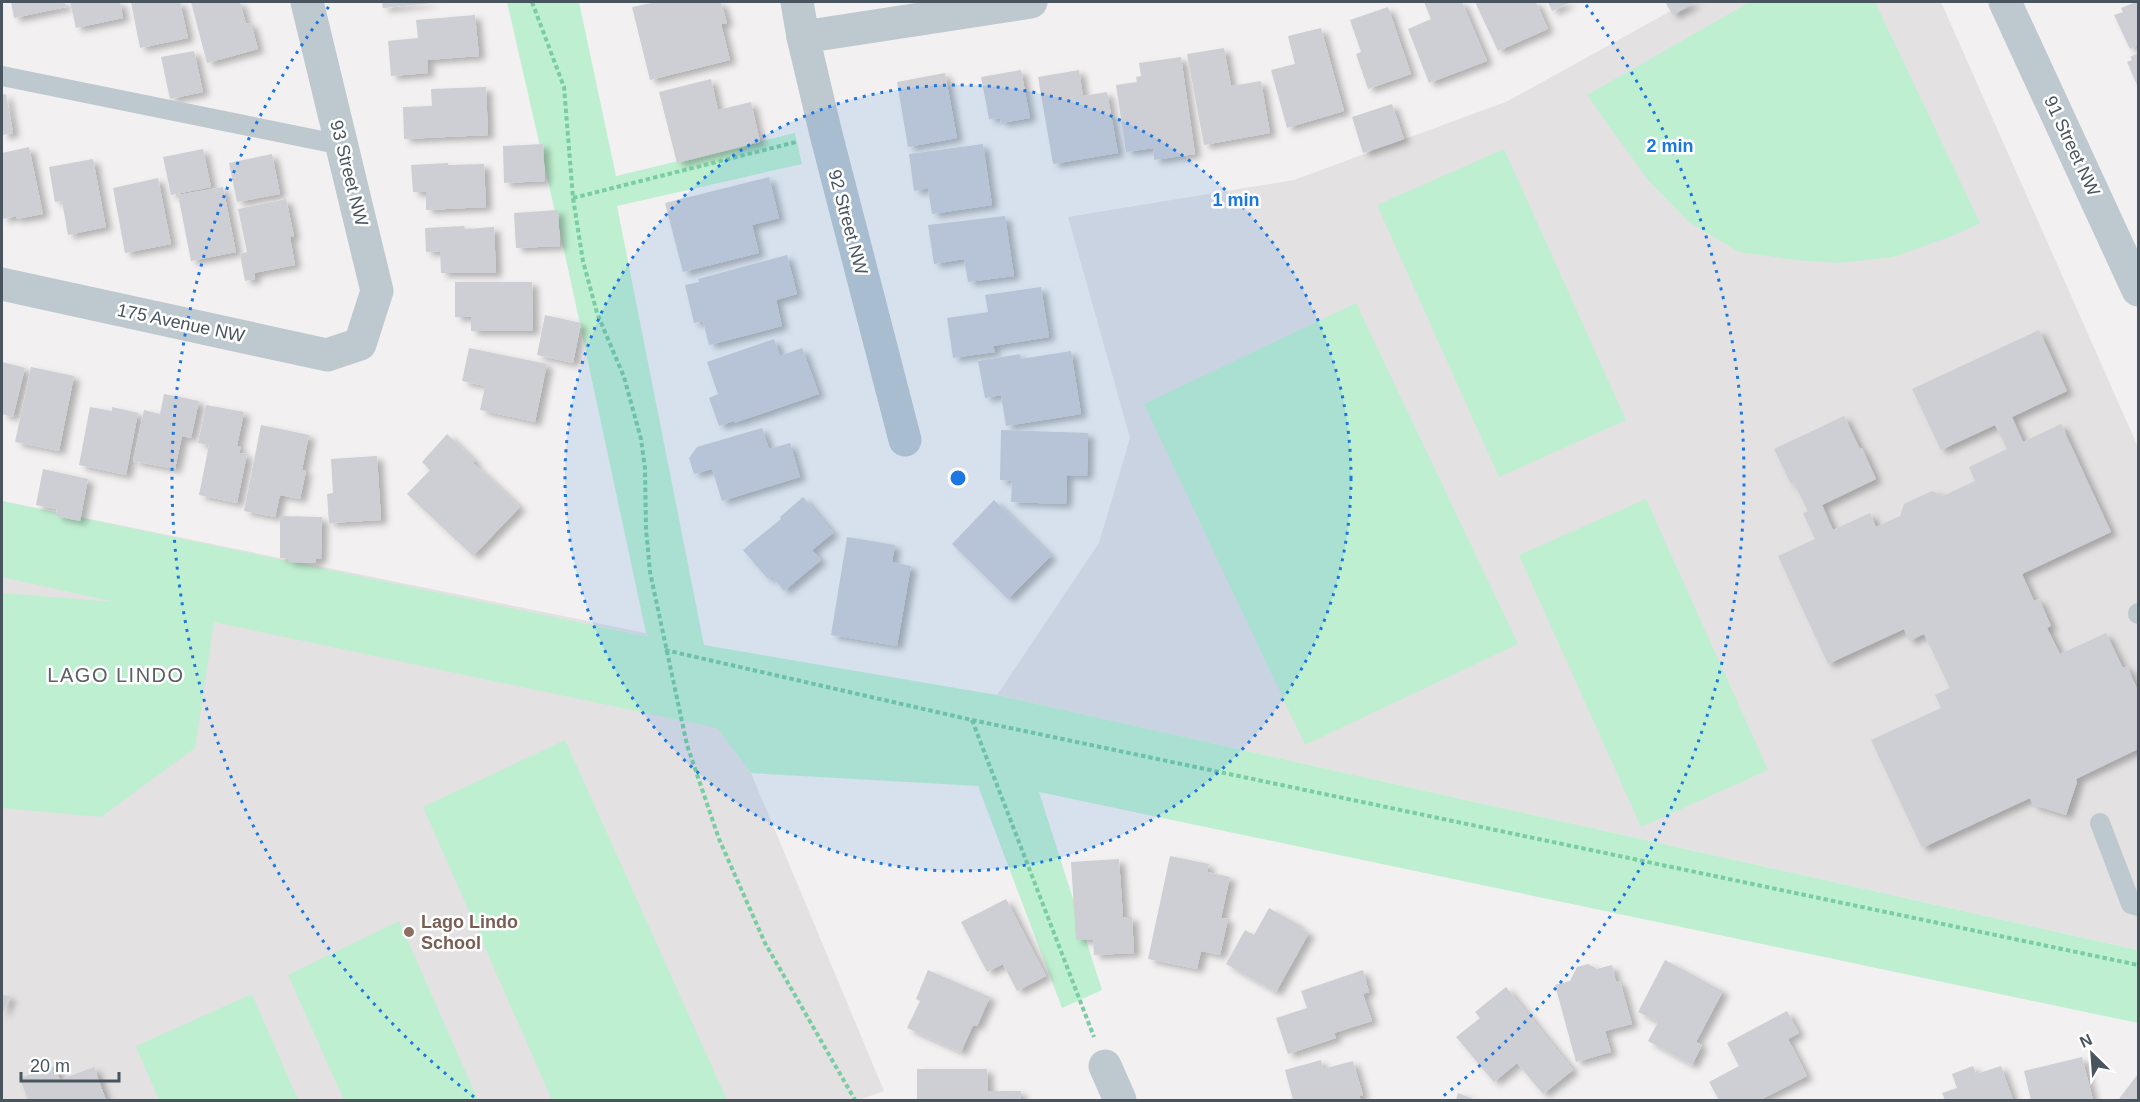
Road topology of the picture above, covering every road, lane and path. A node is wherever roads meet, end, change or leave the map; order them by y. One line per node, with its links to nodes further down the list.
1 (308, 2): 9 (street, 93 Street NW)
2 (532, 2): 10 (path)
3 (797, 2): 6 (street, 92 Street NW)
4 (1031, 2): 6 (street)
5 (2011, 4): 12 (street, 91 Street NW)
6 (803, 37): 8 (street, 92 Street NW)
7 (2, 76): 9 (lane)
8 (826, 134): 10 (path); 14 (street, 92 Street NW)
9 (342, 145): 13 (street, 93 Street NW)
10 (573, 198): 15 (path)
11 (2, 284): 13 (street, 175 Avenue NW)
12 (2139, 290)
13 (360, 344)
14 (905, 440)
15 (665, 650): 16 (path); 21 (path)
16 (972, 720): 19 (path); 20 (path)
17 (2100, 823): 18 (lane)
18 (2139, 906)
19 (2139, 965)
20 (1105, 1066): 22 (street)
21 (855, 1101)
22 (1120, 1101)

